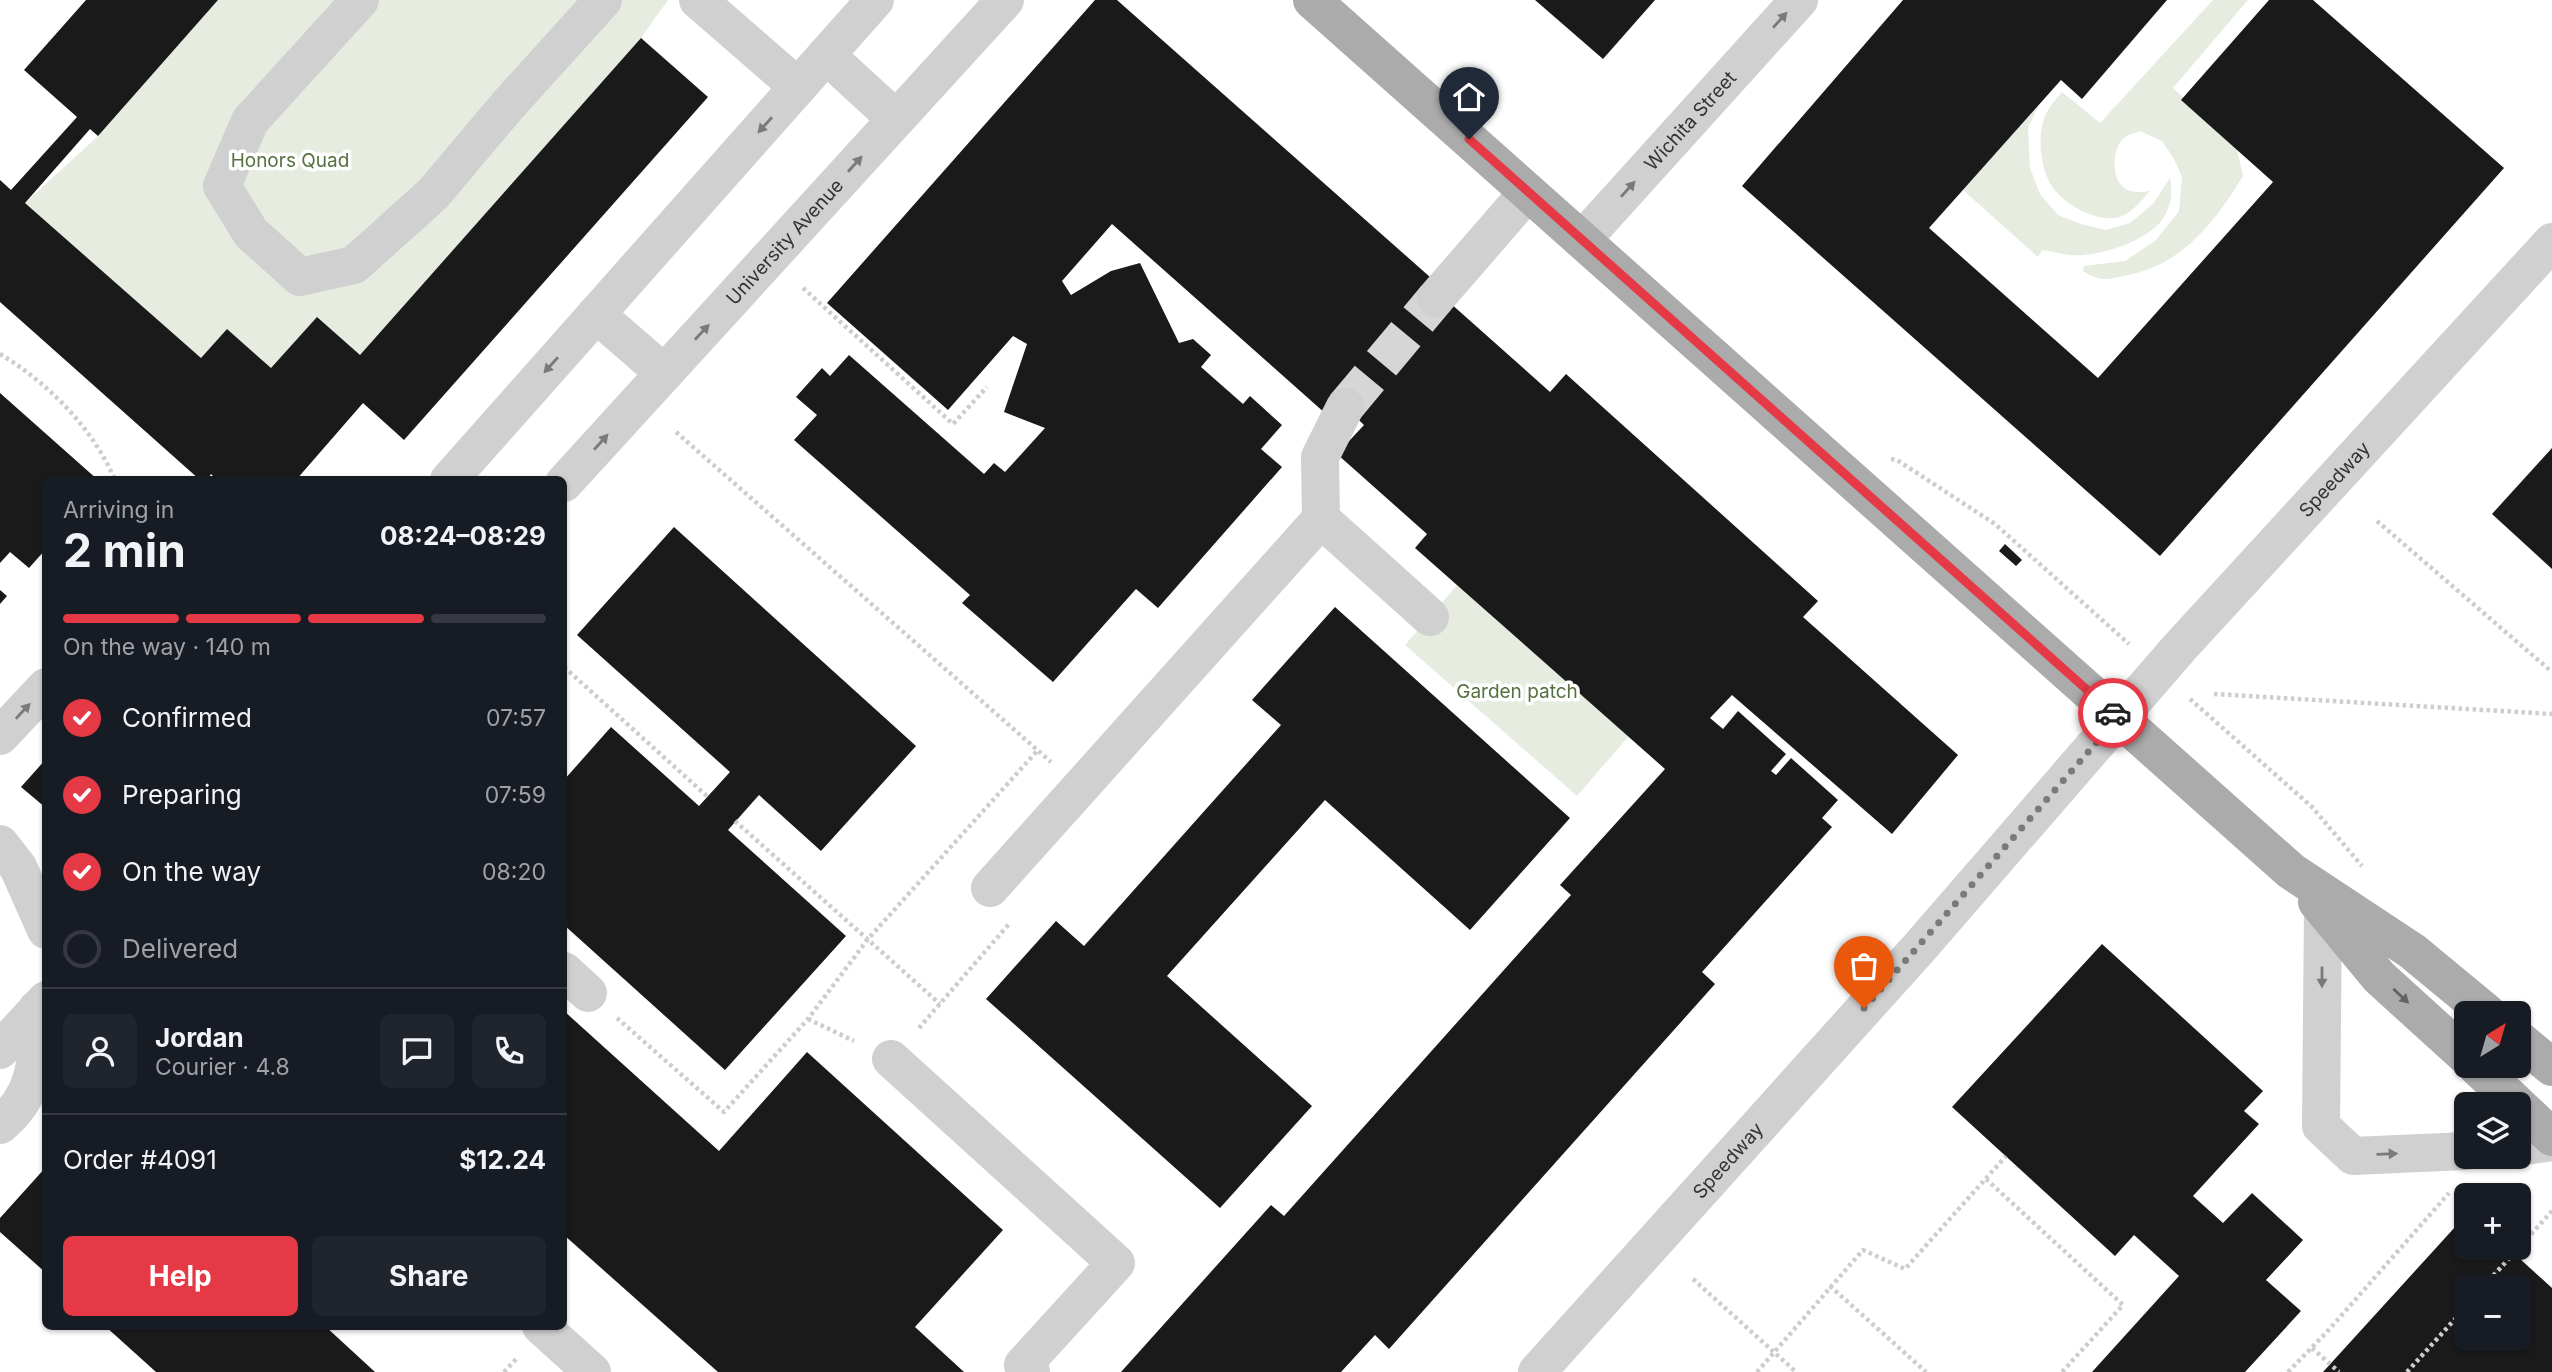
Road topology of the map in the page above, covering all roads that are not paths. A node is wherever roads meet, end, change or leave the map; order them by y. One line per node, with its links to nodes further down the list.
1 (360, 0): 2 (street)
2 (603, 0)
3 (698, 0): 9 (street)
4 (875, 0): 8 (street)
5 (1005, 0): 10 (street, University Avenue)
6 (1312, 0): 11 (main road)
7 (1799, 0): 12 (street, Wichita Street, one-way to 7)
8 (826, 55): 9 (street); 10 (street)
9 (798, 87): 15 (street, one-way to 15)
10 (896, 119): 16 (street, University Avenue, one-way to 10)
11 (1528, 192): 12 (main road); 14 (street)
12 (1582, 240): 23 (main road)
13 (2552, 242): 23 (street, Speedway)
14 (1436, 298)
15 (596, 314): 16 (street); 18 (street, one-way to 18)
16 (664, 373): 19 (street, University Avenue, one-way to 16)
17 (1345, 407): 20 (street)
18 (453, 476)
19 (567, 480)
20 (1321, 519): 21 (street); 27 (street)
21 (1430, 617)
22 (42, 691): 24 (street, one-way to 22)
23 (2118, 718): 26 (main road); 48 (street, Speedway)
24 (0, 736)
25 (0, 844): 29 (street)
26 (2291, 871): 28 (main road); 30 (main road)
27 (990, 888)
28 (2323, 908): 32 (main road, one-way to 32); 44 (street, one-way to 44)
29 (42, 921)
30 (2472, 1001)
31 (41, 1005): 33 (street); 40 (street)
32 (2454, 1045)
33 (0, 1050)
34 (2531, 1050): 36 (main road)
35 (891, 1059): 47 (street)
36 (2552, 1067)
37 (2489, 1078): 38 (main road)
38 (2504, 1092)
39 (2531, 1117): 41 (main road)
40 (0, 1125)
41 (2552, 1136)
42 (2552, 1142): 43 (street)
43 (2531, 1145)
44 (2454, 1152)
45 (531, 1340): 46 (street)
46 (592, 1372)
47 (1031, 1372)
48 (1537, 1372)

